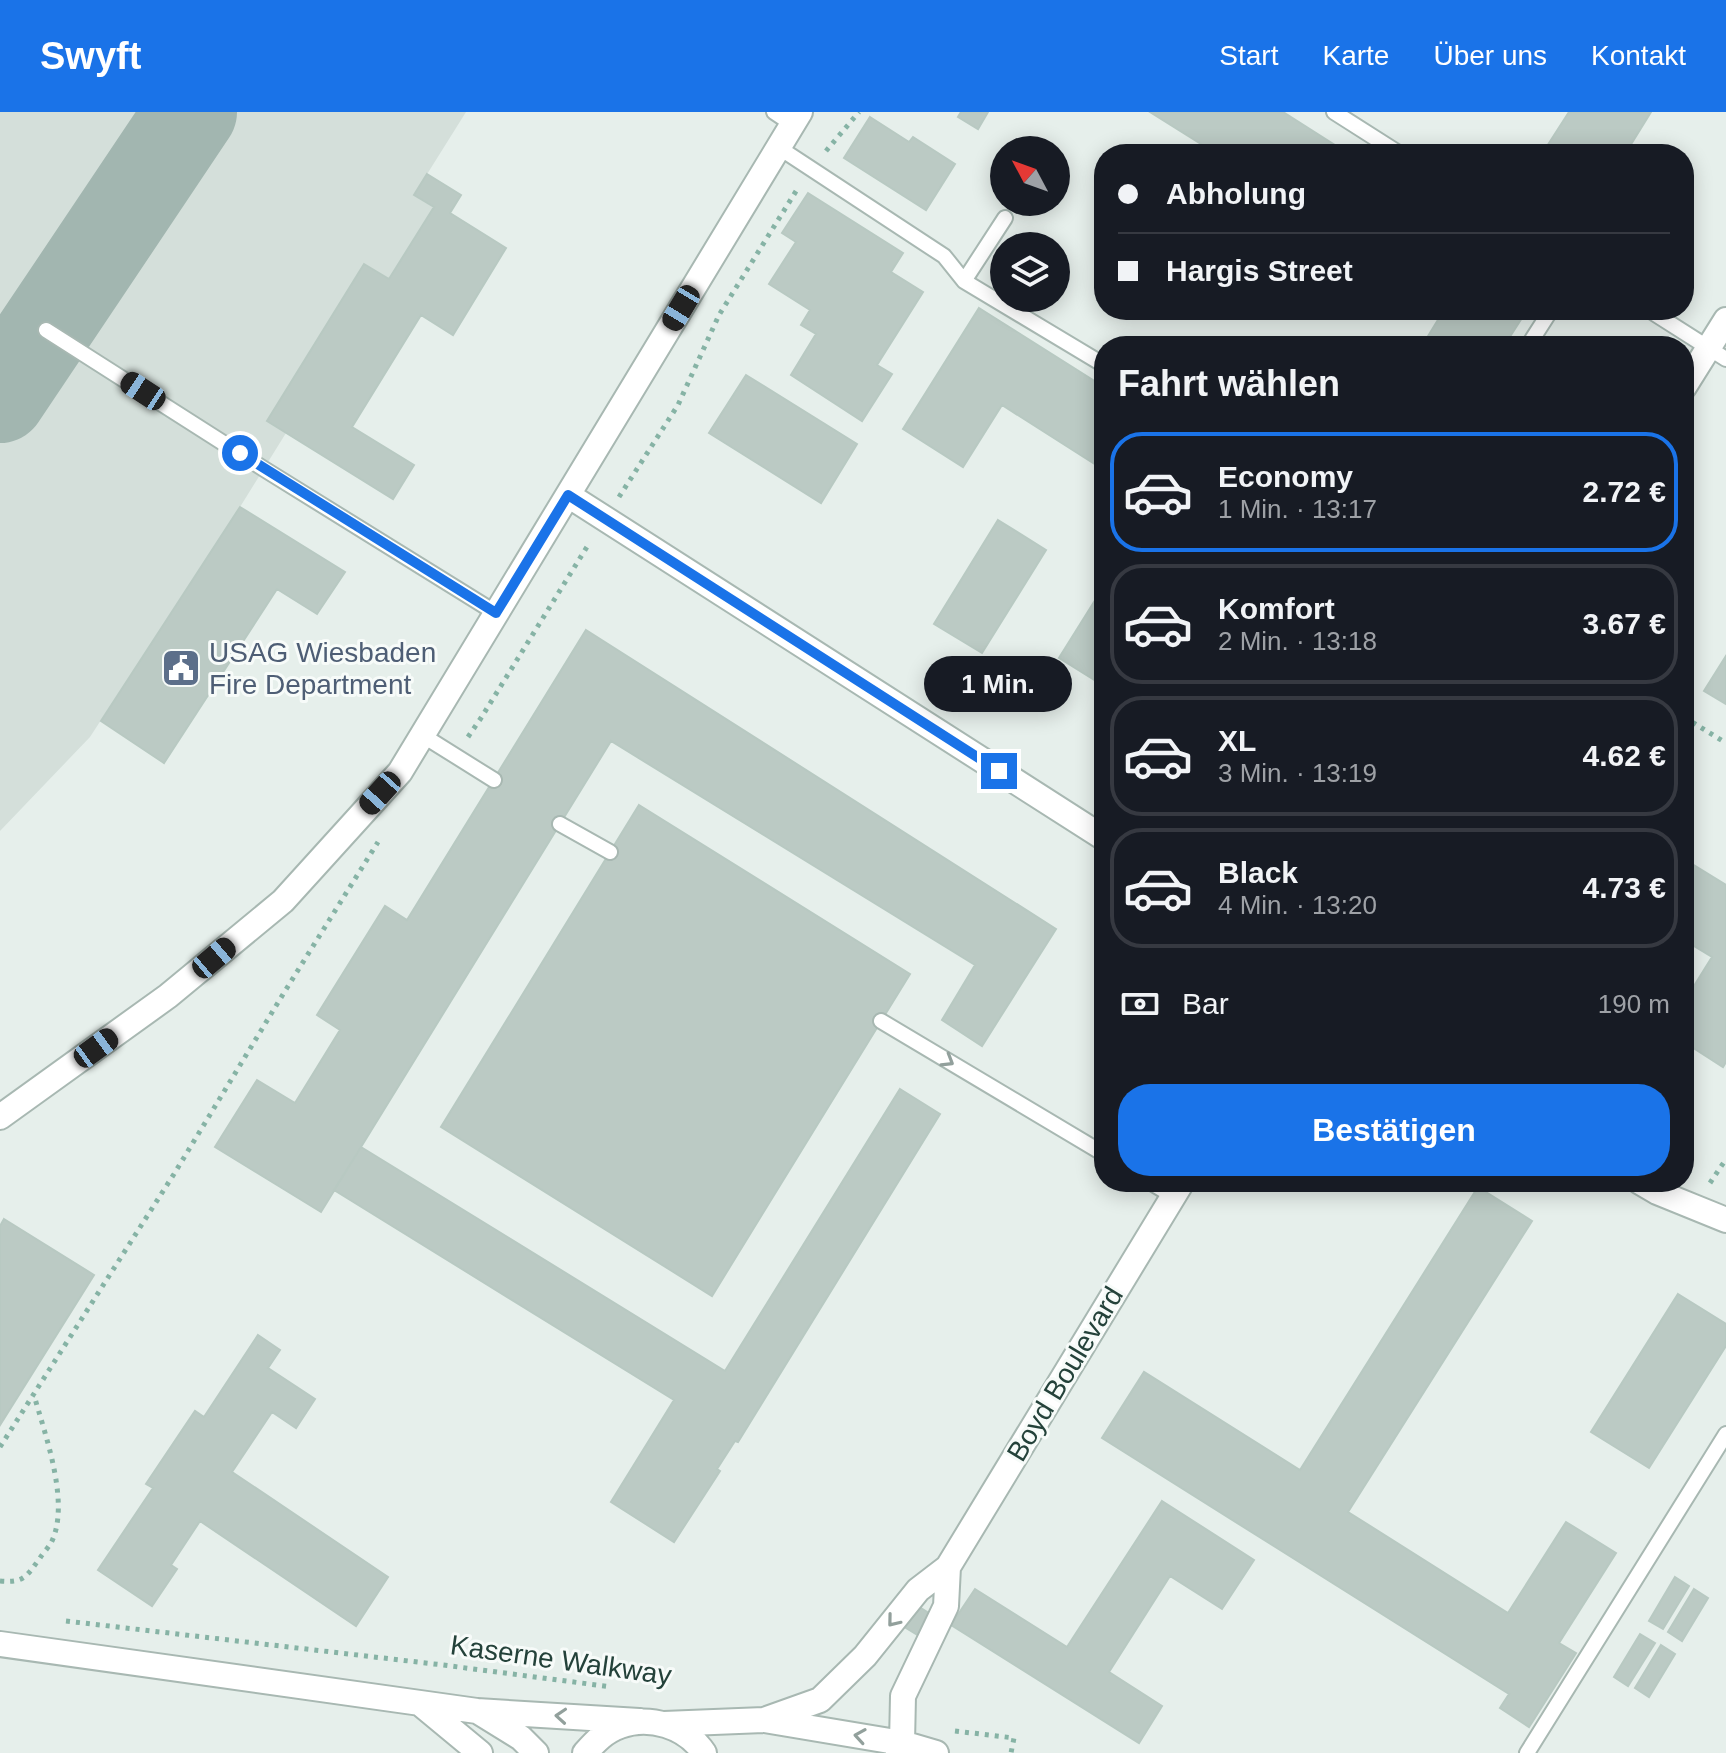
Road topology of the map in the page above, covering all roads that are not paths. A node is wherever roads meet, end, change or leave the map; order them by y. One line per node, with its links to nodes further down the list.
1 (1334, 112): 3 (lane)
2 (789, 116): 4 (street)
3 (1384, 144)
4 (778, 147): 6 (lane); 15 (street)
5 (1005, 218): 6 (lane)
6 (964, 281): 13 (lane)
7 (1665, 320): 10 (lane)
8 (1726, 320): 12 (street)
9 (46, 330): 16 (lane)
10 (1690, 336)
11 (1694, 338): 12 (lane)
12 (1717, 353): 14 (street)
13 (1094, 359)
14 (1694, 377)
15 (568, 495): 16 (street); 20 (street)
16 (496, 613): 17 (street)
17 (422, 735): 18 (lane); 23 (street)
18 (494, 780)
19 (560, 824): 21 (lane)
20 (1094, 832)
21 (610, 852)
22 (881, 1021): 24 (lane, one-way to 24)
23 (0, 1117)
24 (1094, 1148)
25 (1176, 1192): 29 (street, Boyd Boulevard)
26 (1657, 1192): 27 (street)
27 (1726, 1220)
28 (1726, 1434): 42 (lane)
29 (948, 1567): 33 (street, Boyd Boulevard, one-way to 33); 36 (street, Boyd Boulevard)
30 (0, 1644): 31 (street)
31 (420, 1703): 32 (street); 37 (street)
32 (477, 1711): 34 (street, one-way to 32); 38 (street)
33 (764, 1720): 35 (street); 36 (street, one-way to 33)
34 (639, 1721): 35 (street); 39 (street)
35 (664, 1724): 40 (street)
36 (900, 1748): 41 (street)
37 (480, 1753)
38 (536, 1753)
39 (585, 1753)
40 (704, 1753)
41 (936, 1753)
42 (1527, 1753)

